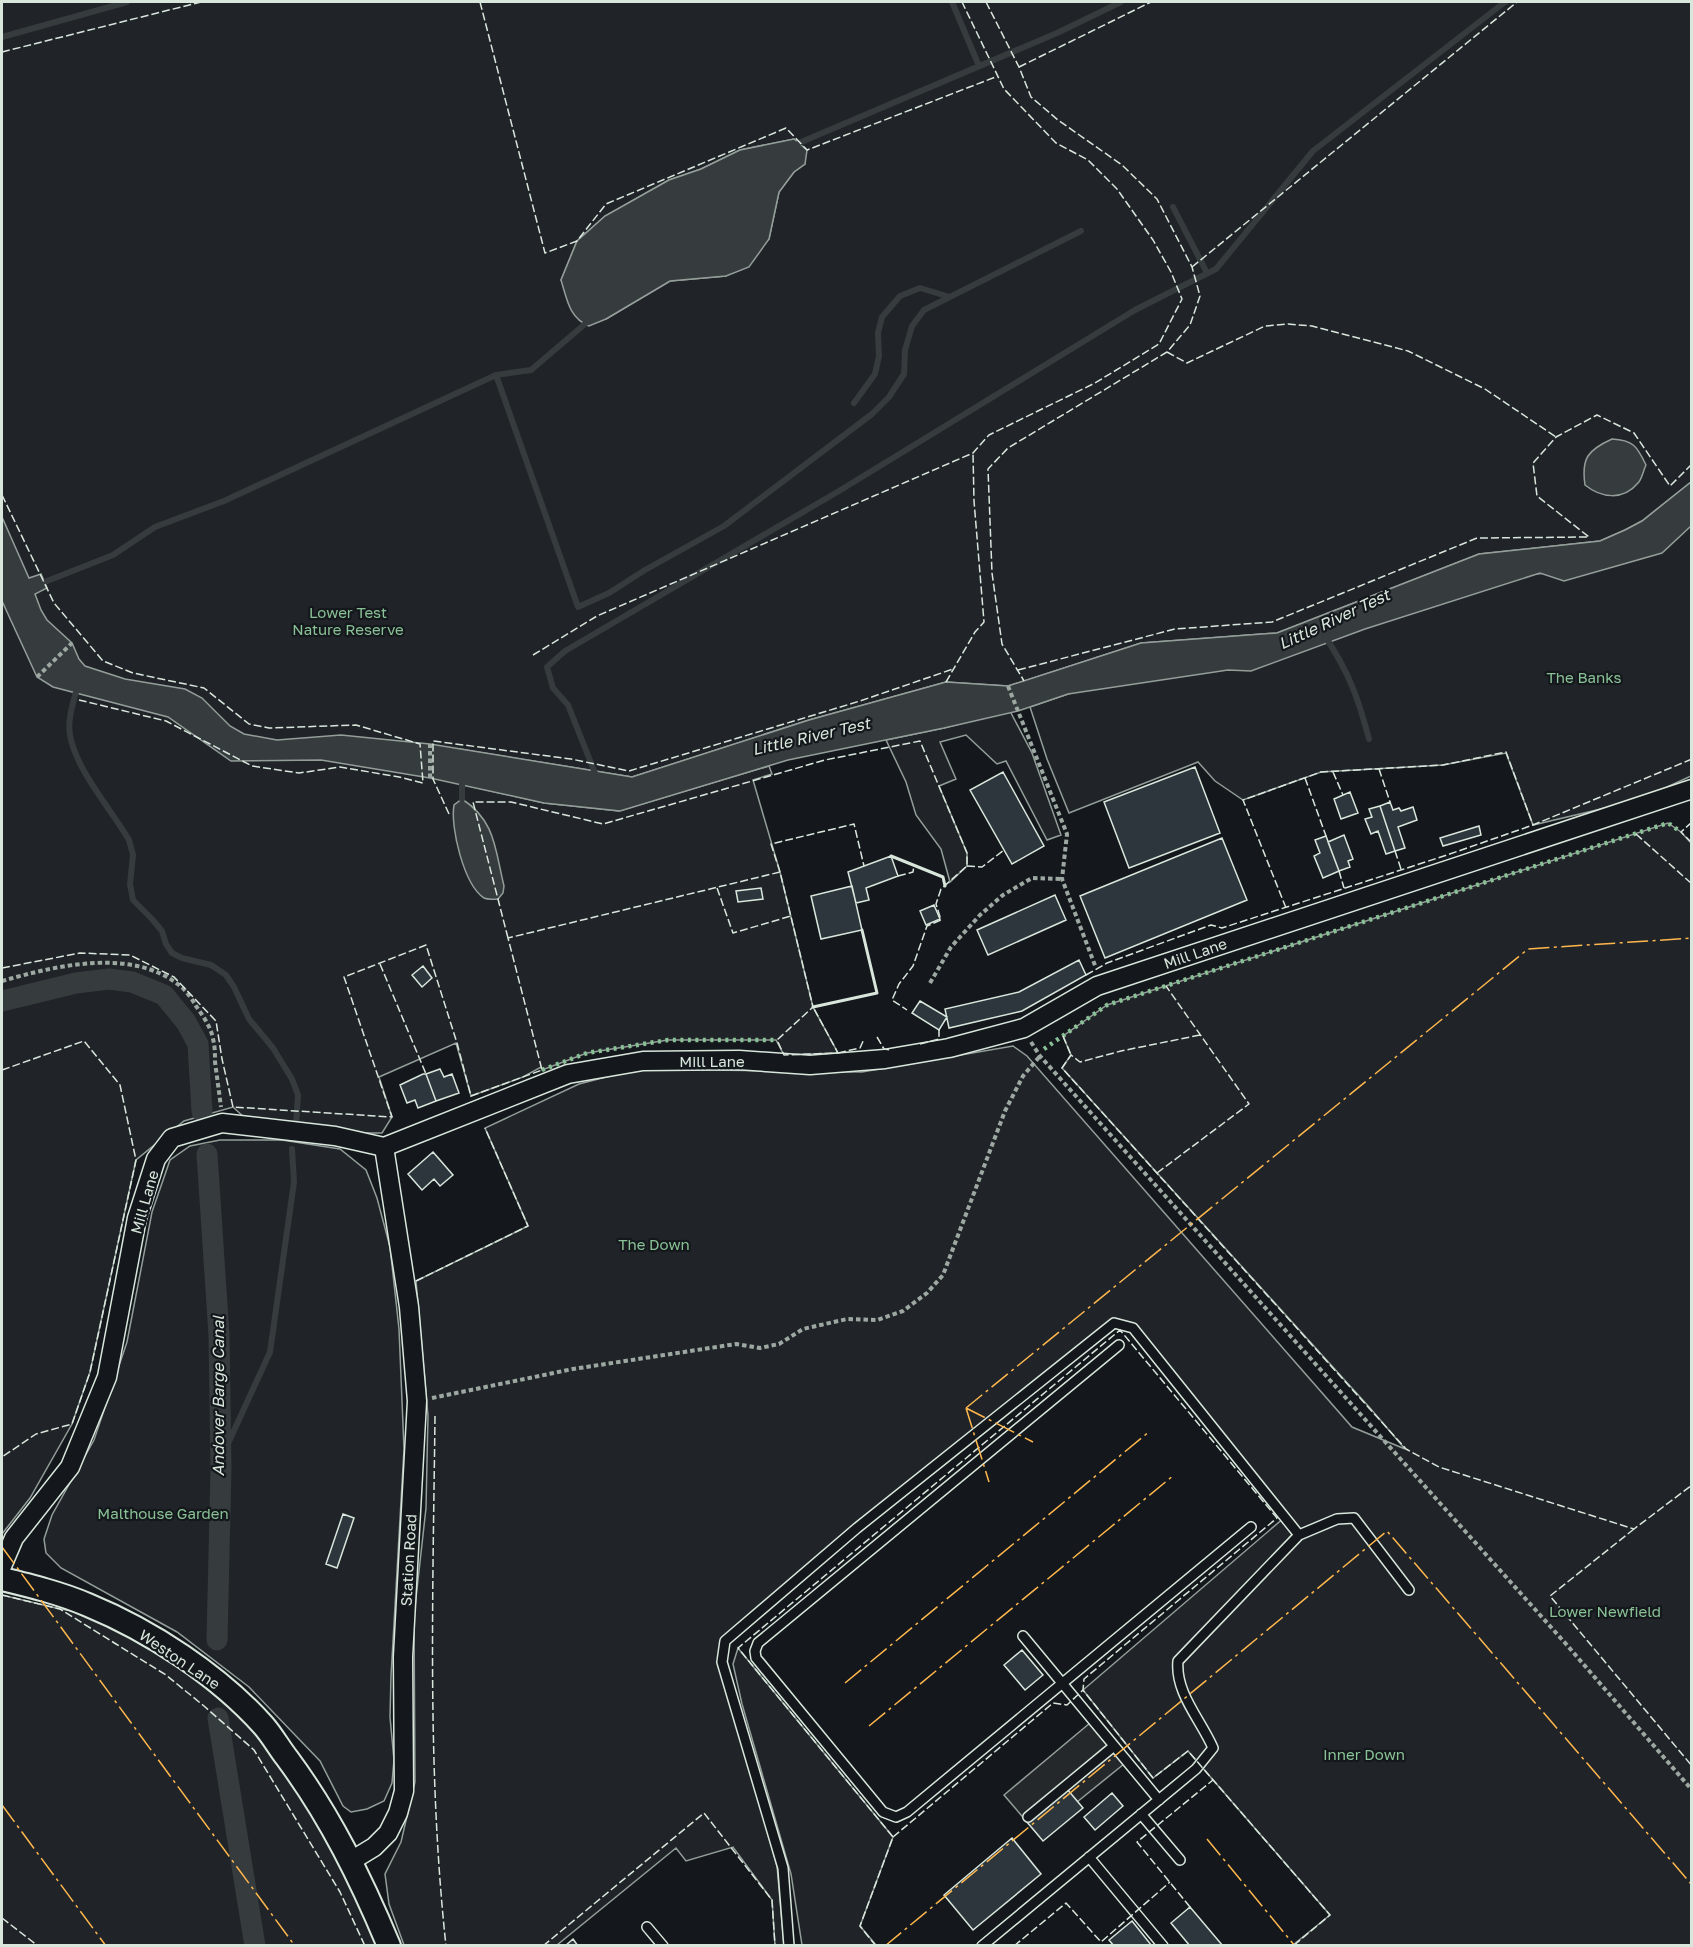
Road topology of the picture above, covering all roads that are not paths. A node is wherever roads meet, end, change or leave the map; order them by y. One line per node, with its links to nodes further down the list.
1 (1691, 790): 2 (street, Mill Lane)
2 (384, 1147): 6 (street, Mill Lane); 17 (street, Station Road)
3 (1119, 1344): 10 (lane)
4 (1251, 1527): 10 (lane)
5 (1299, 1535): 8 (lane); 12 (lane); 21 (lane)
6 (2, 1566)
7 (2, 1579): 17 (street, Weston Lane)
8 (1409, 1590)
9 (1023, 1636): 10 (lane)
10 (1063, 1684): 11 (lane)
11 (1114, 1746): 12 (lane); 14 (lane)
12 (1159, 1800): 13 (lane)
13 (1141, 1814): 15 (lane); 16 (lane)
14 (1028, 1816)
15 (1089, 1857): 22 (lane); 23 (lane)
16 (1180, 1860)
17 (351, 1861): 19 (street)
18 (647, 1927): 20 (lane)
19 (389, 1946)
20 (663, 1946)
21 (789, 1946)
22 (982, 1946)
23 (1163, 1946)

